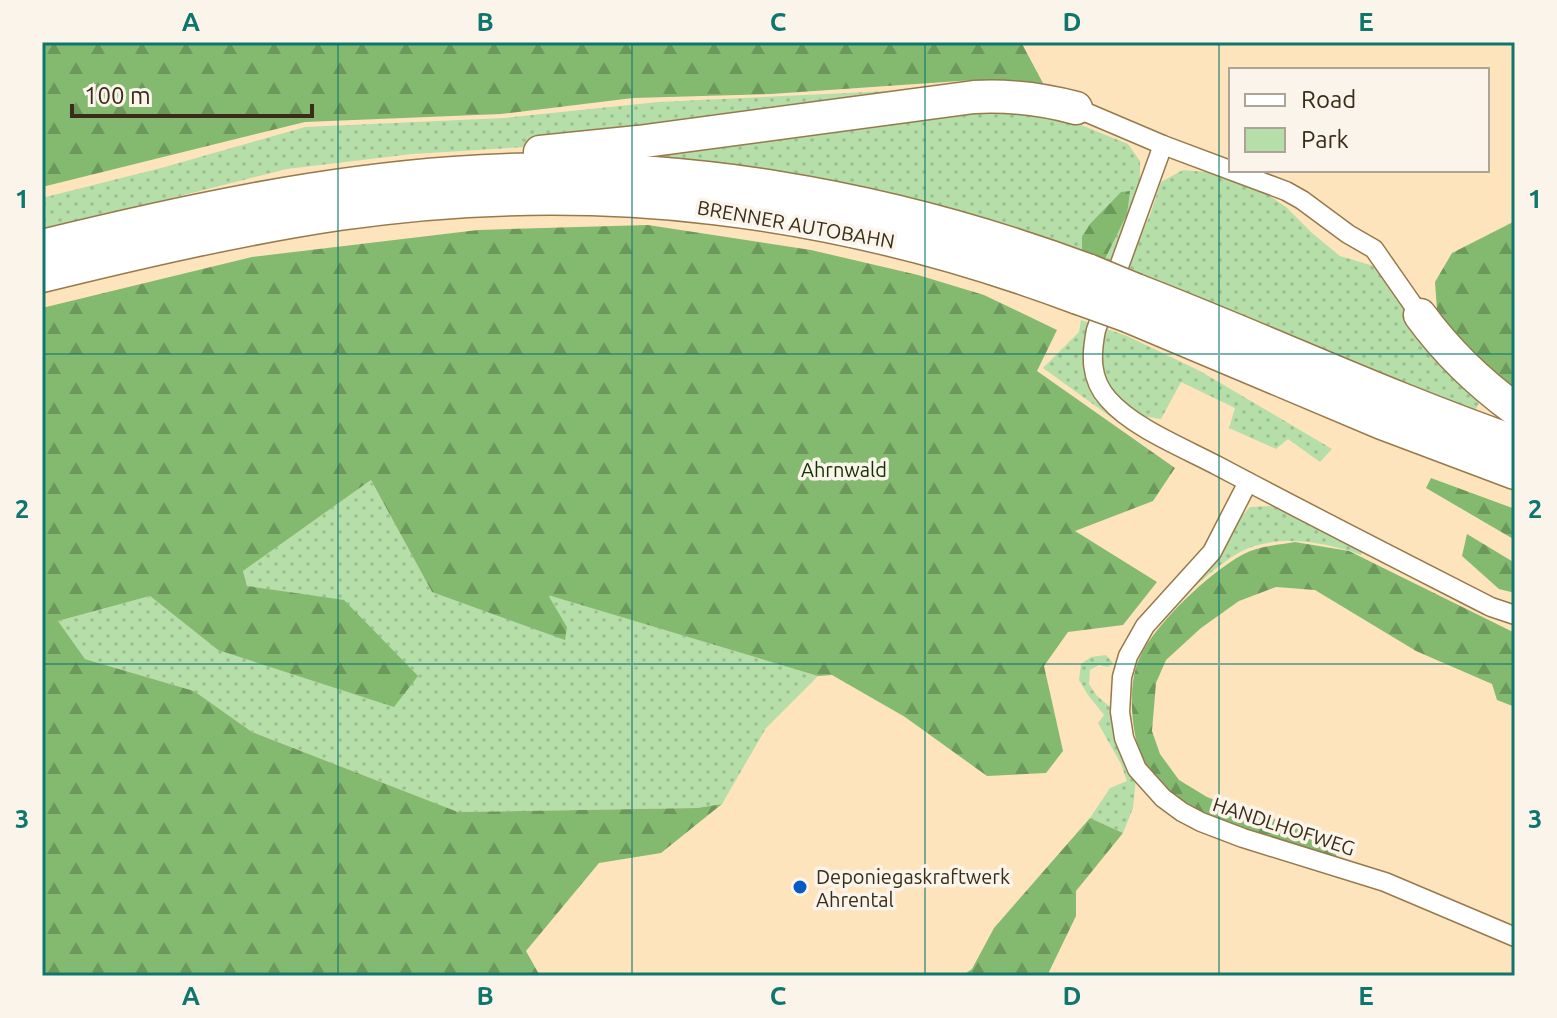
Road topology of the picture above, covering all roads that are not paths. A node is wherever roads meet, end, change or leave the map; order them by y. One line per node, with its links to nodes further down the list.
1 (1076, 108): 2 (street); 5 (highway)
2 (1163, 145): 3 (street); 12 (street)
3 (1229, 170)
4 (1235, 172): 9 (street)
5 (412, 177): 6 (highway, BRENNER AUTOBAHN); 8 (highway, BRENNER AUTOBAHN)
6 (42, 246)
7 (42, 276): 8 (highway, BRENNER AUTOBAHN)
8 (1084, 285): 11 (highway, BRENNER AUTOBAHN, bridge)
9 (1420, 315): 10 (highway)
10 (1515, 409)
11 (1512, 465)
12 (1248, 482): 13 (street); 14 (street, HANDLHOFWEG)
13 (1515, 615)
14 (1515, 937)

